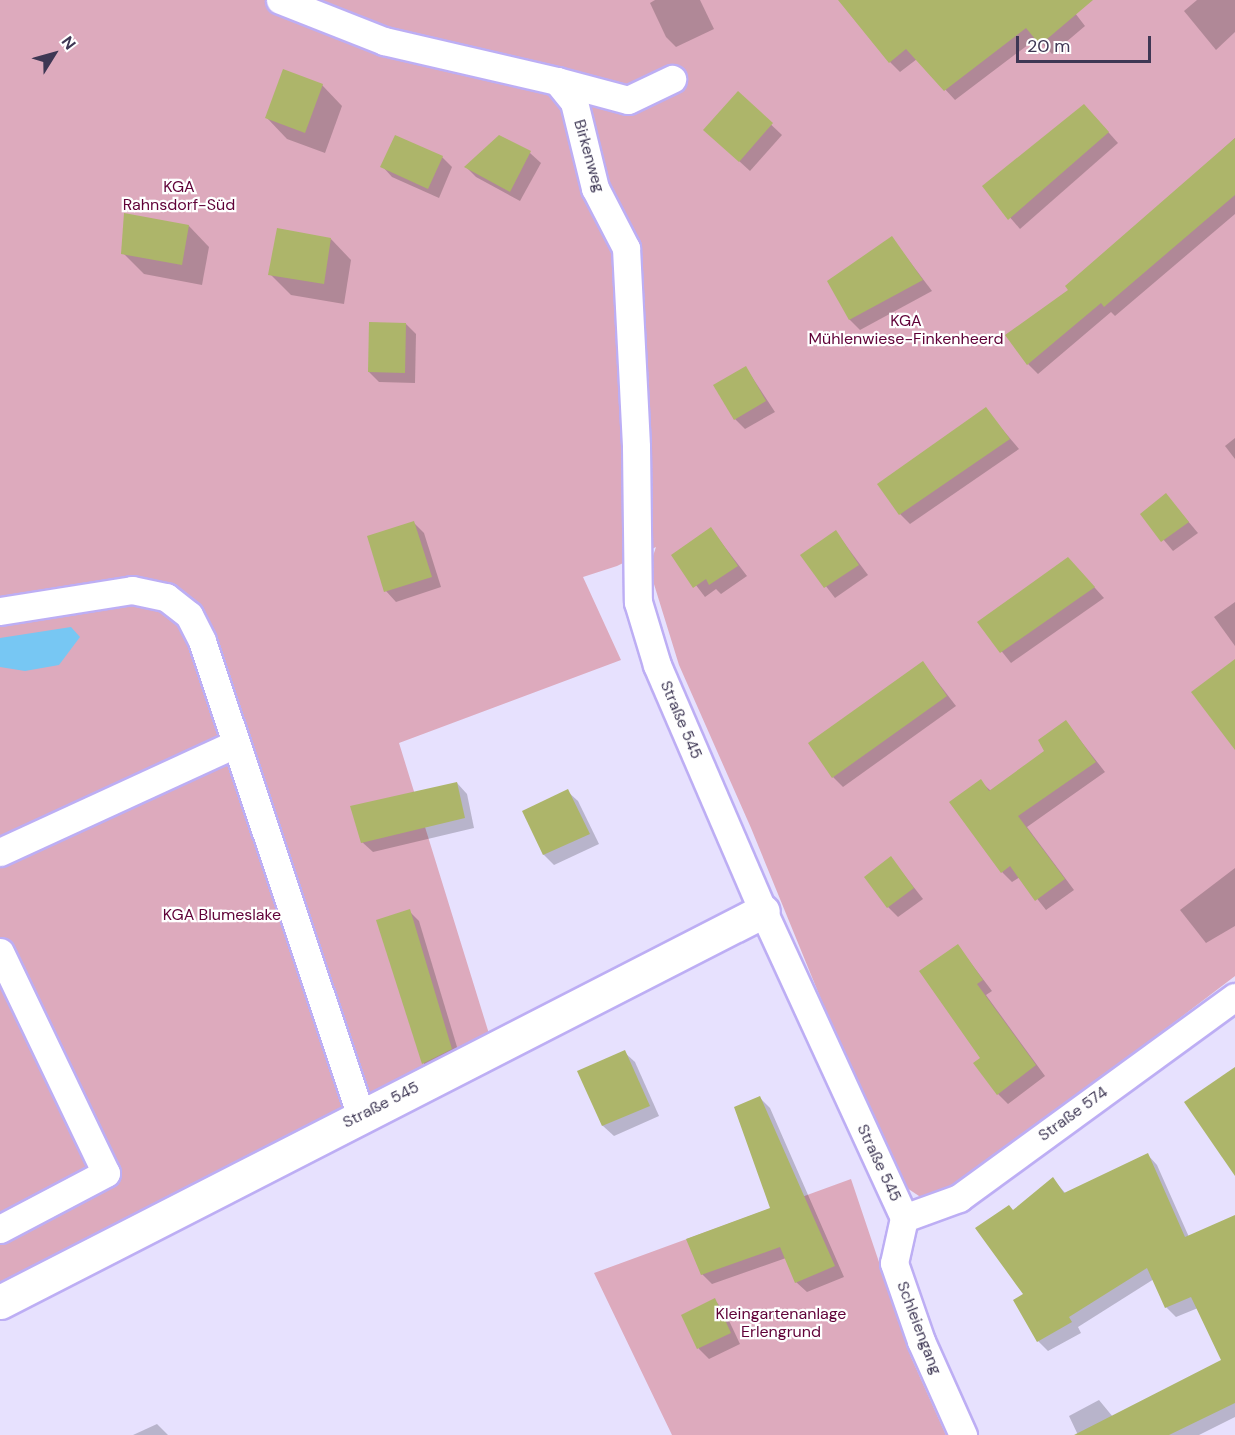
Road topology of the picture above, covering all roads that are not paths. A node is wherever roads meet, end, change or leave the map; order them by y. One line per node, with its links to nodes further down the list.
1 (280, 0): 3 (lane)
2 (672, 79): 3 (lane)
3 (556, 81): 4 (lane, Birkenweg)
4 (638, 556): 8 (lane, Straße 545)
5 (0, 611): 6 (lane)
6 (235, 744): 7 (lane); 11 (lane)
7 (0, 852)
8 (763, 911): 11 (street, Straße 545); 12 (lane, Straße 545)
9 (0, 952): 13 (lane)
10 (1235, 997): 12 (lane, Straße 574)
11 (361, 1115): 14 (street, Straße 545)
12 (904, 1218): 15 (lane, Schleiengang)
13 (0, 1229)
14 (0, 1302)
15 (963, 1435)

